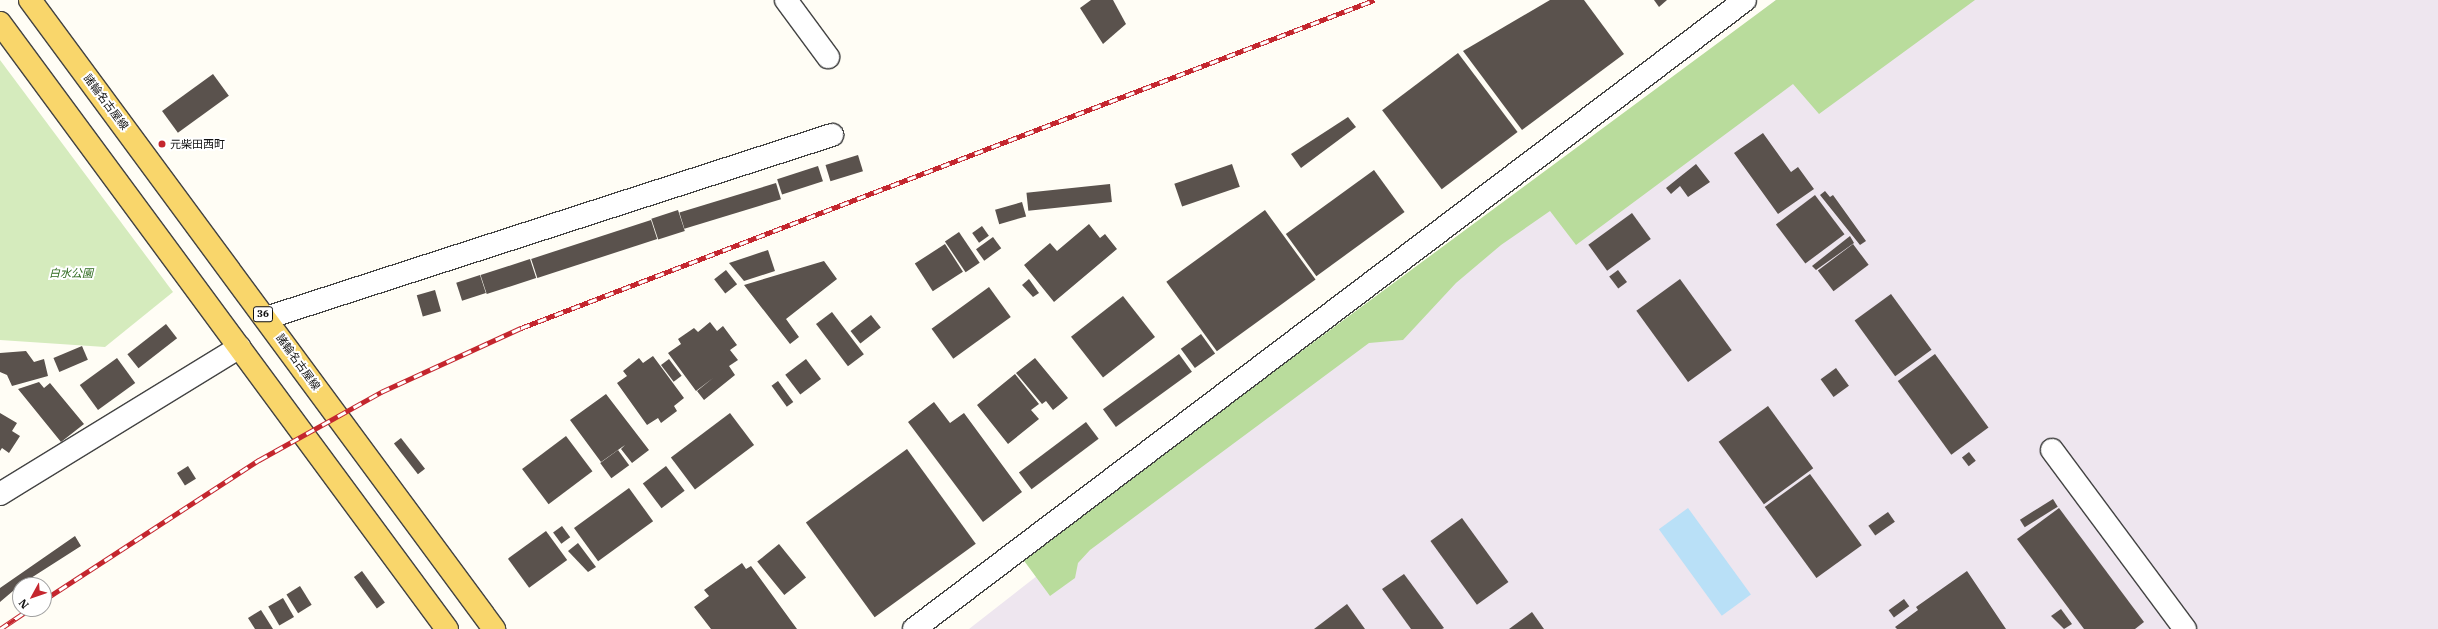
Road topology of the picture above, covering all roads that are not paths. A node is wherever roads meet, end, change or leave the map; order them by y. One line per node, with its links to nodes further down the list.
1 (30, 0): 7 (main road, 諸輪名古屋線 / 36)
2 (786, 0): 5 (street)
3 (1745, 0): 13 (street)
4 (0, 23): 8 (main road)
5 (828, 57)
6 (832, 135): 7 (street)
7 (266, 318): 12 (main road, 諸輪名古屋線 / 36)
8 (240, 347): 10 (street); 11 (main road)
9 (2052, 450): 14 (street)
10 (0, 494)
11 (447, 629)
12 (494, 629)
13 (914, 629)
14 (2184, 629)

